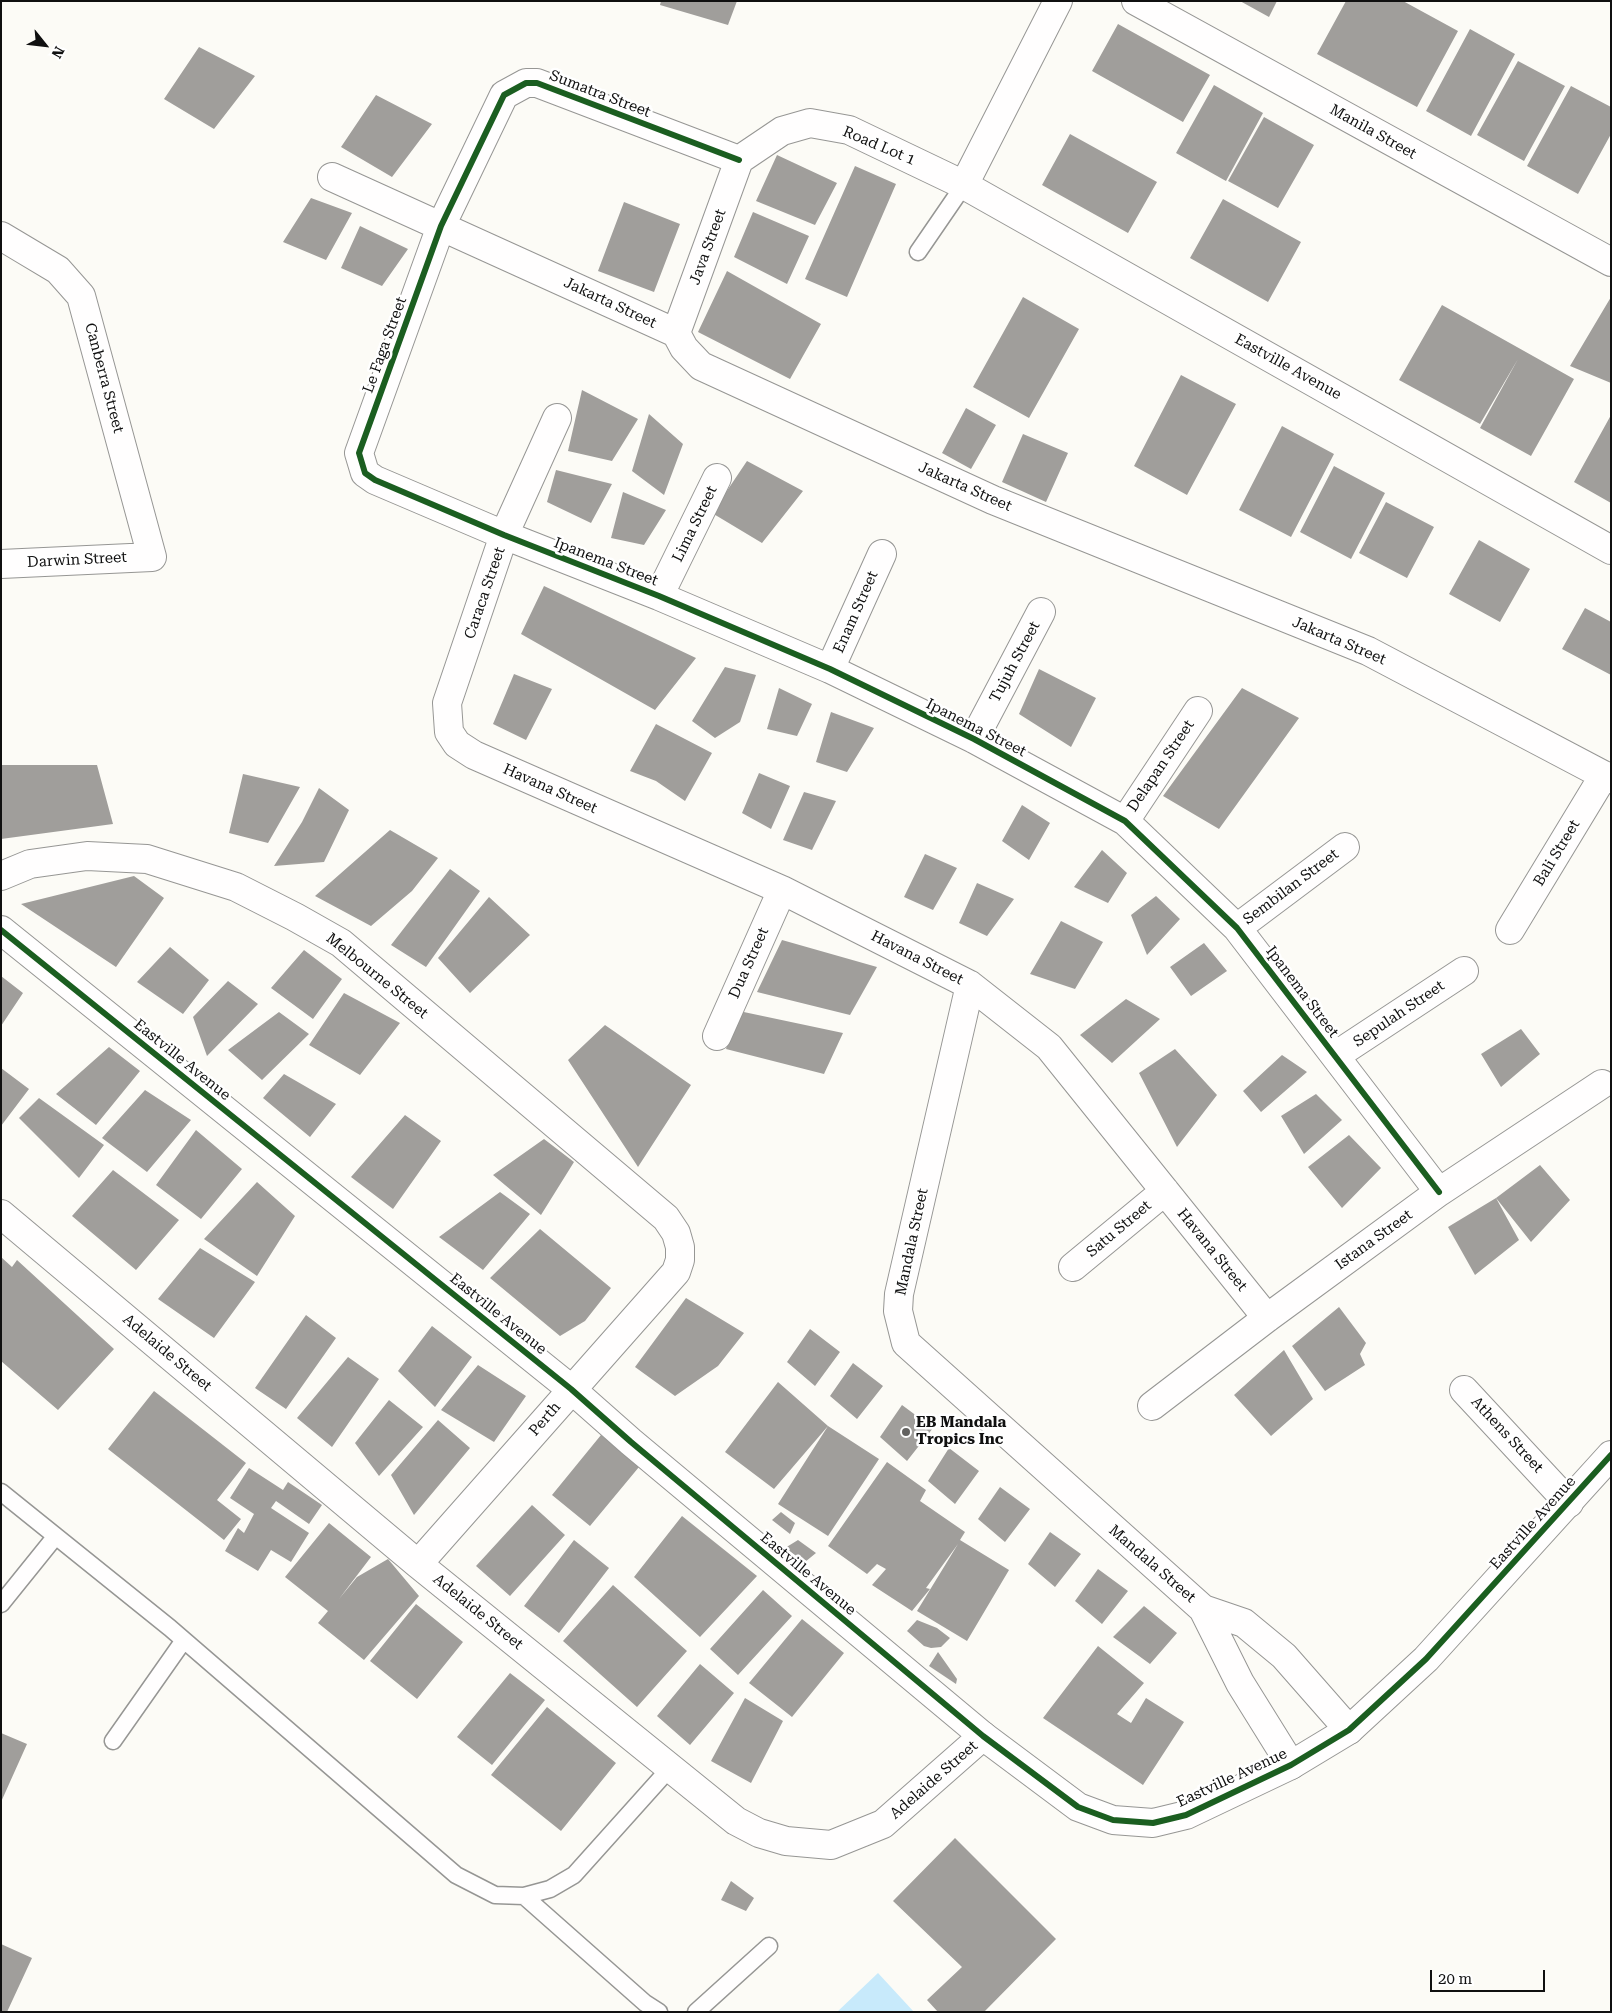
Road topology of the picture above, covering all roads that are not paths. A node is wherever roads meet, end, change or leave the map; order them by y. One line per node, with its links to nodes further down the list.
1 (1058, 1): 5 (street)
2 (1136, 1): 9 (street, Manila Street)
3 (739, 160): 5 (street, Road Lot 1); 6 (street, Sumatra Street); 10 (street, Java Street)
4 (332, 178): 6 (street, Jakarta Street)
5 (964, 185): 8 (lane); 15 (street, Eastville Avenue)
6 (441, 226): 10 (street, Jakarta Street); 12 (street, Le Faga Street)
7 (1, 236): 17 (street, Canberra Street)
8 (918, 252)
9 (1611, 262)
10 (676, 333): 25 (street, Jakarta Street)
11 (557, 418): 14 (street, Caraca Street)
12 (365, 473): 14 (street, Ipanema Street)
13 (717, 478): 19 (street, Lima Street)
14 (504, 535): 19 (street, Ipanema Street); 24 (street, Caraca Street)
15 (1611, 550)
16 (882, 554): 21 (street, Enam Street)
17 (152, 556): 18 (street, Darwin Street)
18 (1, 564)
19 (659, 596): 21 (street, Ipanema Street)
20 (1041, 612): 23 (street, Tujuh Street)
21 (830, 669): 23 (street, Ipanema Street)
22 (1198, 712): 26 (street, Delapan Street)
23 (974, 738): 26 (street, Ipanema Street)
24 (458, 744): 29 (street, Havana Street)
25 (1607, 777): 32 (street, Bali Street)
26 (1125, 821): 30 (street, Ipanema Street)
27 (1345, 847): 30 (street, Sembilan Street)
28 (1, 876): 41 (street, Melbourne Street)
29 (782, 890): 34 (street, Havana Street); 35 (street, Dua Street)
30 (1237, 928): 36 (street, Ipanema Street)
31 (1, 930): 44 (street, Eastville Avenue)
32 (1510, 930)
33 (1464, 971): 36 (street, Sepulah Street)
34 (970, 985): 38 (street, Havana Street); 53 (street, Mandala Street)
35 (717, 1036)
36 (1335, 1056): 39 (street, Ipanema Street)
37 (1602, 1084): 39 (street, Istana Street)
38 (1165, 1191): 42 (street, Satu Street); 43 (street, Havana Street)
39 (1439, 1192): 43 (street, Istana Street)
40 (1, 1214): 51 (street, Adelaide Street)
41 (680, 1246): 44 (street, Perth)
42 (1073, 1267)
43 (1267, 1318): 46 (street, Istana Street)
44 (571, 1389): 51 (street, Perth); 56 (street, Eastville Avenue)
45 (1464, 1390): 49 (street, Athens Street)
46 (1152, 1406)
47 (1611, 1455): 49 (street, Eastville Avenue)
48 (1, 1492): 50 (lane)
49 (1569, 1502): 55 (street, Eastville Avenue)
50 (55, 1536): 52 (lane); 54 (lane)
51 (418, 1564): 59 (street, Adelaide Street)
52 (1, 1604)
53 (1203, 1610): 55 (street); 58 (street)
54 (184, 1640): 57 (lane); 60 (lane)
55 (1349, 1730): 58 (street, Eastville Avenue)
56 (984, 1736): 58 (street, Eastville Avenue); 59 (street, Adelaide Street)
57 (113, 1741)
58 (1292, 1765)
59 (670, 1768): 60 (lane)
60 (524, 1896): 62 (lane)
61 (769, 1946): 63 (lane)
62 (658, 2012)
63 (696, 2012)

